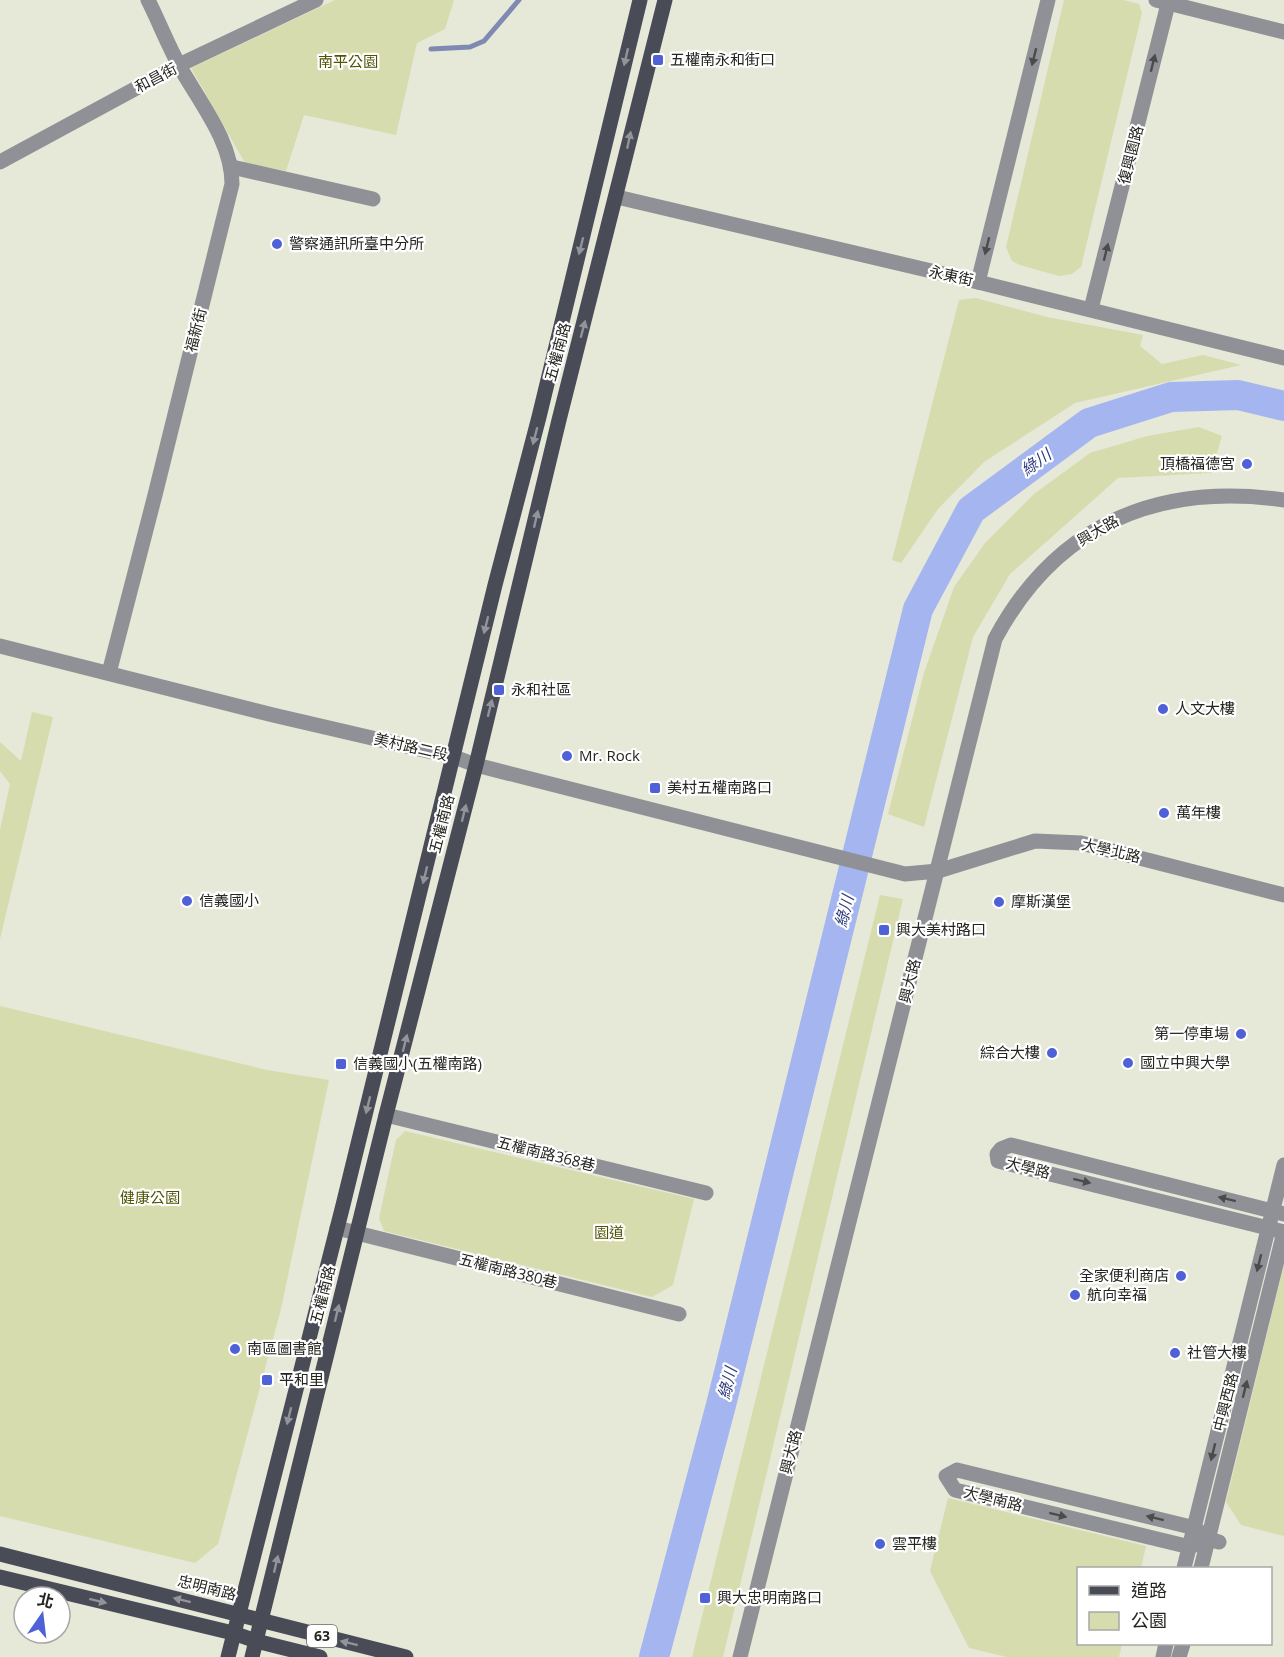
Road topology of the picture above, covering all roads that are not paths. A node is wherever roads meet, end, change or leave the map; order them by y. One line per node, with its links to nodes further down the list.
1 (148, 0): 8 (street, 福新街)
2 (316, 0): 8 (street, 和昌街)
3 (640, 0): 19 (main road, 五權南路, one-way to 19)
4 (665, 0): 11 (main road, 五權南路, one-way to 4)
5 (1048, 0): 13 (street, one-way to 13)
6 (1165, 1): 7 (street); 14 (street, 復興園路, one-way to 6)
7 (1284, 32)
8 (179, 65): 9 (street, 和昌街); 10 (street, 福新街)
9 (0, 162)
10 (232, 167): 12 (street); 18 (street, 福新街)
11 (617, 197): 13 (street, 永東街); 20 (main road, 五權南路, one-way to 11)
12 (373, 199)
13 (978, 282): 14 (street, 永東街)
14 (1091, 309): 15 (street, 永東街)
15 (1284, 358)
16 (1284, 500): 21 (street, 興大路)
17 (0, 646): 18 (street, 美村路二段)
18 (109, 673): 19 (street, 美村路二段)
19 (454, 757): 20 (street, 美村路二段); 27 (main road, 五權南路, one-way to 27)
20 (476, 765): 21 (street, 美村路二段); 23 (main road, 五權南路, one-way to 20)
21 (938, 871): 22 (street, 大學北路); 47 (street, 興大路)
22 (1284, 895)
23 (386, 1115): 25 (street, 五權南路368巷); 30 (main road, 五權南路)
24 (1284, 1165): 26 (street, 中興西路)
25 (706, 1193)
26 (1278, 1212): 28 (street, 中興西路); 28 (street, 大學路, one-way to 28)
27 (337, 1228): 30 (street, 五權南路380巷); 39 (main road, 五權南路, one-way to 39)
28 (1268, 1228): 29 (street, 大學路); 32 (street, 中興西路, one-way to 32)
29 (1284, 1232): 33 (street, 中興西路, one-way to 29)
30 (357, 1233): 31 (street, 五權南路380巷); 40 (main road, 五權南路, one-way to 30)
31 (679, 1314)
32 (1195, 1528): 33 (street, 大學南路); 34 (street, 中興西路); 34 (street, 大學南路, one-way to 34)
33 (1214, 1540): 34 (street); 37 (street, 中興西路)
34 (1190, 1547): 36 (street, 中興西路)
35 (0, 1554): 39 (main road, 忠明南路, one-way to 35)
36 (1185, 1567)
37 (1202, 1567)
38 (0, 1577): 41 (main road, one-way to 41)
39 (239, 1614): 40 (main road, 忠明南路 / 63); 41 (main road, 五權南路)
40 (262, 1621): 42 (main road, 五權南路); 46 (main road, 忠明南路 / 63, one-way to 40)
41 (233, 1633): 42 (main road, 63); 43 (main road, 五權南路)
42 (256, 1641): 44 (main road, 五權南路); 45 (main road, 63)
43 (228, 1657)
44 (252, 1657)
45 (320, 1657)
46 (406, 1657)
47 (740, 1657)

